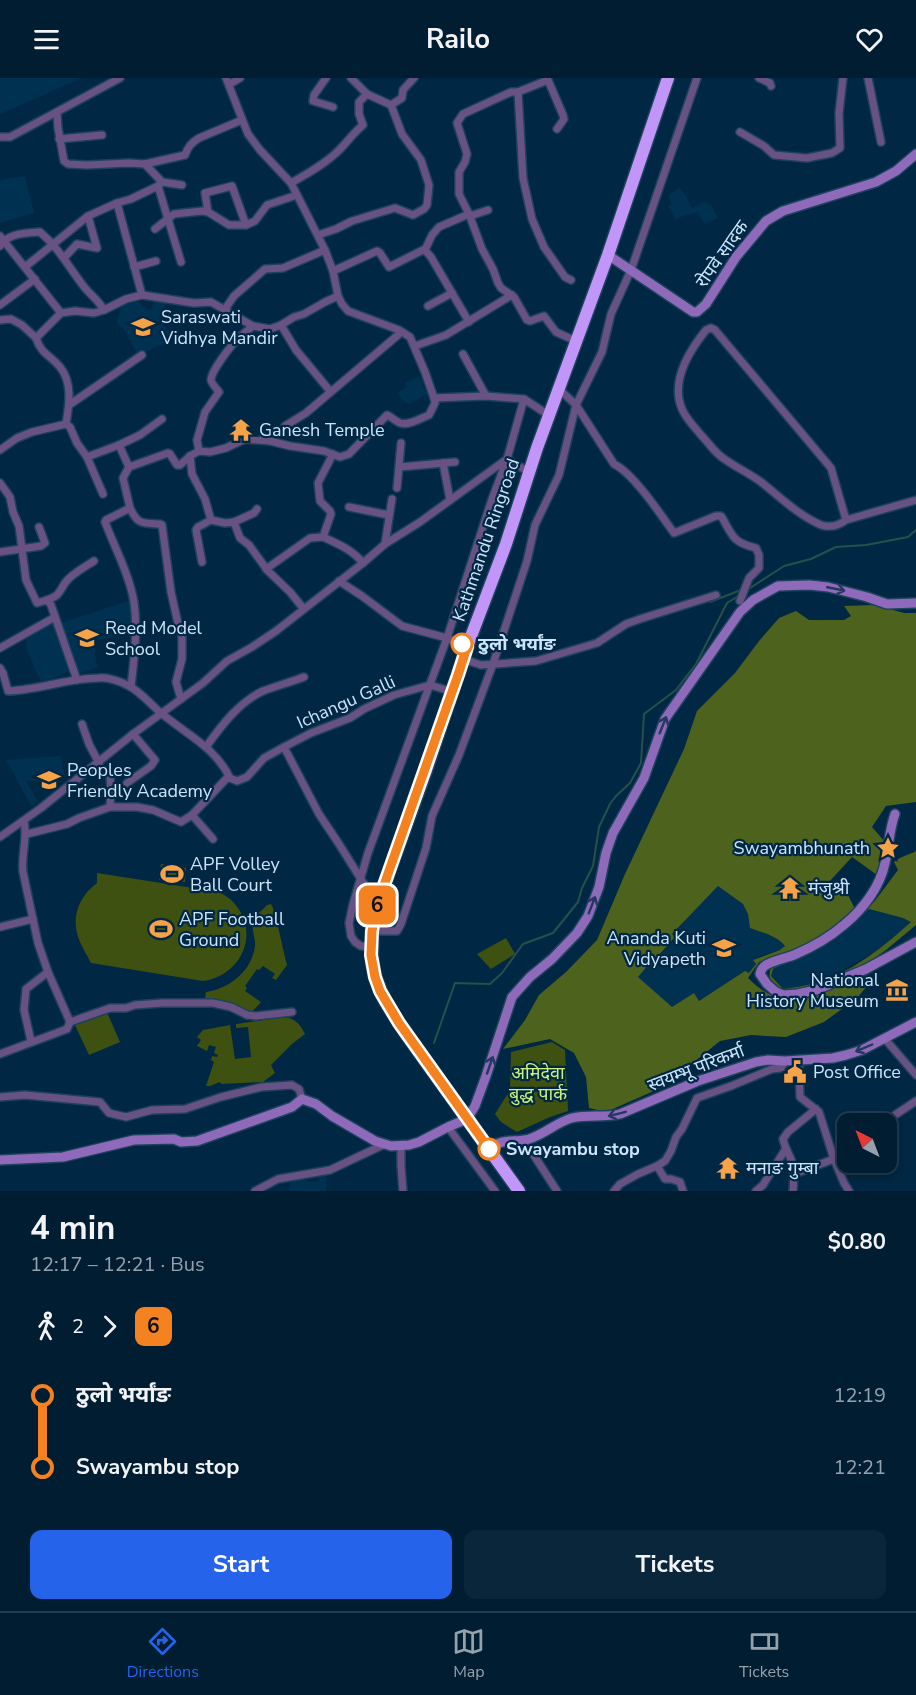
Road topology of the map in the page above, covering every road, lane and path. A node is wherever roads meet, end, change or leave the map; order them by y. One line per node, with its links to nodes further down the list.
1 (120, 78): 18 (street)
2 (240, 78): 12 (street)
3 (326, 78): 17 (street)
4 (351, 78): 15 (street)
5 (414, 78): 16 (street)
6 (668, 78): 45 (highway, Kathmandu Ringroad)
7 (697, 78): 51 (street)
8 (759, 78): 13 (street)
9 (843, 78): 21 (street)
10 (868, 78): 25 (street)
11 (549, 79): 14 (street); 20 (street)
12 (228, 81): 19 (street)
13 (771, 86)
14 (518, 92): 35 (street); 54 (street)
15 (368, 94): 16 (street); 28 (street)
16 (391, 105): 40 (street)
17 (333, 107)
18 (57, 112): 23 (street); 24 (street)
19 (242, 120): 27 (street); 28 (street)
20 (557, 129)
21 (740, 132)
22 (102, 135): 24 (street)
23 (0, 137)
24 (60, 139): 27 (street)
25 (881, 142)
26 (916, 154): 51 (main road, रोपवे सादक)
27 (144, 164): 29 (street)
28 (291, 183): 31 (street)
29 (160, 184): 30 (street); 32 (street); 37 (street)
30 (182, 185)
31 (297, 195): 38 (street); 40 (street)
32 (117, 203): 36 (street); 50 (street)
33 (488, 210): 35 (street)
34 (208, 212): 37 (street); 38 (street); 38 (street)
35 (470, 215): 44 (street); 57 (street)
36 (88, 216): 42 (street); 46 (street)
37 (168, 217): 39 (street); 48 (street)
38 (246, 225)
39 (155, 229)
40 (318, 235): 43 (street)
41 (1, 241): 42 (street); 49 (street)
42 (53, 243): 46 (street); 49 (street)
43 (325, 249): 52 (street); 61 (street)
44 (425, 250): 52 (street); 55 (street)
45 (608, 255): 51 (main road, रोपवे सादक); 70 (highway, Kathmandu Ringroad)
46 (64, 258): 62 (street)
47 (156, 261): 50 (street)
48 (181, 262)
49 (25, 267): 53 (street)
50 (134, 267): 56 (street)
51 (631, 270): 80 (street)
52 (333, 271): 58 (street)
53 (35, 279): 59 (street); 63 (street)
54 (571, 280)
55 (452, 292): 60 (street); 65 (street)
56 (142, 295): 61 (street); 62 (street)
57 (512, 295): 65 (street); 70 (street)
58 (338, 296): 67 (street); 71 (street)
59 (0, 304)
60 (428, 306)
61 (225, 309): 66 (street)
62 (104, 310): 63 (street)
63 (61, 313): 69 (street)
64 (0, 320): 69 (street)
65 (469, 322): 71 (street)
66 (254, 326): 67 (street); 88 (street)
67 (281, 326): 75 (street)
68 (398, 335): 75 (street)
69 (36, 338): 79 (street)
70 (576, 341): 74 (highway, Kathmandu Ringroad)
71 (415, 346): 77 (street)
72 (463, 354): 76 (street)
73 (142, 355): 79 (street)
74 (559, 389): 80 (street); 81 (highway, Kathmandu Ringroad)
75 (330, 391): 84 (street)
76 (486, 396): 77 (street); 78 (street)
77 (434, 398): 89 (street)
78 (524, 399): 81 (street); 92 (street)
79 (69, 405): 83 (street)
80 (576, 405): 123 (street); 131 (street)
81 (550, 416): 97 (highway, Kathmandu Ringroad)
82 (162, 419): 86 (street)
83 (66, 424): 87 (street); 91 (street)
84 (285, 426)
85 (400, 443): 96 (street)
86 (119, 445): 91 (street); 95 (street)
87 (0, 450)
88 (199, 452): 89 (street); 90 (street)
89 (333, 454): 112 (street)
90 (190, 456): 95 (street); 108 (street)
91 (87, 457): 100 (street)
92 (507, 459): 97 (street); 102 (street); 127 (street)
93 (455, 462): 94 (street)
94 (443, 464): 96 (street); 102 (street)
95 (129, 467): 105 (street)
96 (400, 467): 99 (street)
97 (529, 472): 128 (highway, Kathmandu Ringroad)
98 (0, 483): 114 (street)
99 (397, 488)
100 (103, 494)
101 (392, 499): 107 (street)
102 (450, 500): 113 (street)
103 (916, 500): 109 (street)
104 (349, 507): 107 (street)
105 (130, 508): 137 (street); 139 (street)
106 (256, 509): 110 (street)
107 (390, 515): 113 (street)
108 (211, 520): 110 (street); 117 (street)
109 (846, 520): 109 (street)
110 (234, 522): 119 (street)
111 (39, 527): 114 (street)
112 (323, 537): 118 (street); 119 (street)
113 (385, 544): 118 (street)
114 (23, 549): 115 (street); 122 (street)
115 (0, 552)
116 (94, 561): 122 (street)
117 (202, 562)
118 (363, 563): 120 (street)
119 (266, 569): 125 (street)
120 (339, 581): 125 (street); 127 (street)
121 (716, 594): 131 (street)
122 (47, 600): 126 (street)
123 (740, 602)
124 (916, 603): 180 (main road, one-way to 124)
125 (303, 608): 139 (street)
126 (55, 617): 129 (street); 134 (street)
127 (447, 638): 128 (street); 135 (street)
128 (467, 647): 130 (highway, Kathmandu Ringroad)
129 (0, 648)
130 (463, 659): 131 (street); 138 (highway, Kathmandu Ringroad)
131 (493, 664): 160 (street)
132 (0, 668): 136 (street)
133 (304, 677): 143 (street)
134 (77, 680): 136 (street); 137 (street)
135 (430, 685): 138 (street); 144 (street, Ichangu Galli); 156 (street)
136 (3, 687)
137 (131, 687): 140 (street)
138 (453, 692): 157 (highway, Kathmandu Ringroad)
139 (180, 699): 140 (street)
140 (162, 714): 142 (street); 143 (street)
141 (82, 724): 145 (street)
142 (133, 734): 145 (street); 148 (street)
143 (206, 747): 147 (street)
144 (284, 747): 147 (street); 156 (street, Ichangu Galli)
145 (99, 763): 152 (street)
146 (110, 775): 149 (street)
147 (230, 778): 151 (street)
148 (127, 783)
149 (110, 807): 151 (street); 154 (street)
150 (895, 814): 161 (main road)
151 (192, 815): 155 (street)
152 (24, 821): 153 (street); 154 (street)
153 (1, 834)
154 (27, 834): 158 (street)
155 (213, 839)
156 (361, 879): 157 (street, Ichangu Galli); 162 (street)
157 (377, 905): 160 (highway, Kathmandu Ringroad)
158 (33, 919): 159 (street); 163 (street)
159 (0, 927)
160 (372, 931): 162 (highway, Kathmandu Ringroad)
161 (916, 942)
162 (371, 947): 180 (highway, Kathmandu Ringroad)
163 (48, 972): 165 (street); 168 (street)
164 (292, 1012): 165 (street)
165 (70, 1022): 168 (street)
166 (916, 1022): 167 (main road, स्वयम्भू परिकर्मा)
167 (885, 1039): 170 (main road, स्वयम्भू परिकर्मा, one-way to 170); 172 (street)
168 (31, 1041): 169 (street)
169 (0, 1054)
170 (799, 1060): 171 (main road, स्वयम्भू परिकर्मा); 178 (street)
171 (785, 1061): 173 (main road, स्वयम्भू परिकर्मा); 175 (street)
172 (916, 1075)
173 (698, 1081): 175 (street); 182 (main road, स्वयम्भू परिकर्मा, one-way to 182)
174 (0, 1097): 176 (street)
175 (697, 1098): 190 (street)
176 (302, 1100): 183 (main road); 189 (main road)
177 (916, 1101): 179 (street)
178 (816, 1109): 186 (street); 188 (street)
179 (897, 1114)
180 (467, 1119): 181 (main road); 185 (highway, Kathmandu Ringroad)
181 (448, 1127): 184 (main road); 194 (street)
182 (524, 1140): 185 (main road, स्वयम्भू परिकर्मा); 196 (street)
183 (385, 1144): 184 (main road); 192 (street)
184 (401, 1146): 193 (street)
185 (489, 1149): 195 (highway, Kathmandu Ringroad)
186 (785, 1150): 191 (street); 199 (street)
187 (837, 1157): 188 (street)
188 (834, 1159): 191 (street); 201 (street)
189 (0, 1160)
190 (657, 1166): 197 (street); 198 (street)
191 (794, 1174): 200 (street)
192 (255, 1191)
193 (403, 1191)
194 (495, 1191)
195 (519, 1191)
196 (556, 1191)
197 (614, 1191)
198 (683, 1191)
199 (756, 1191)
200 (793, 1191)
201 (849, 1191)

